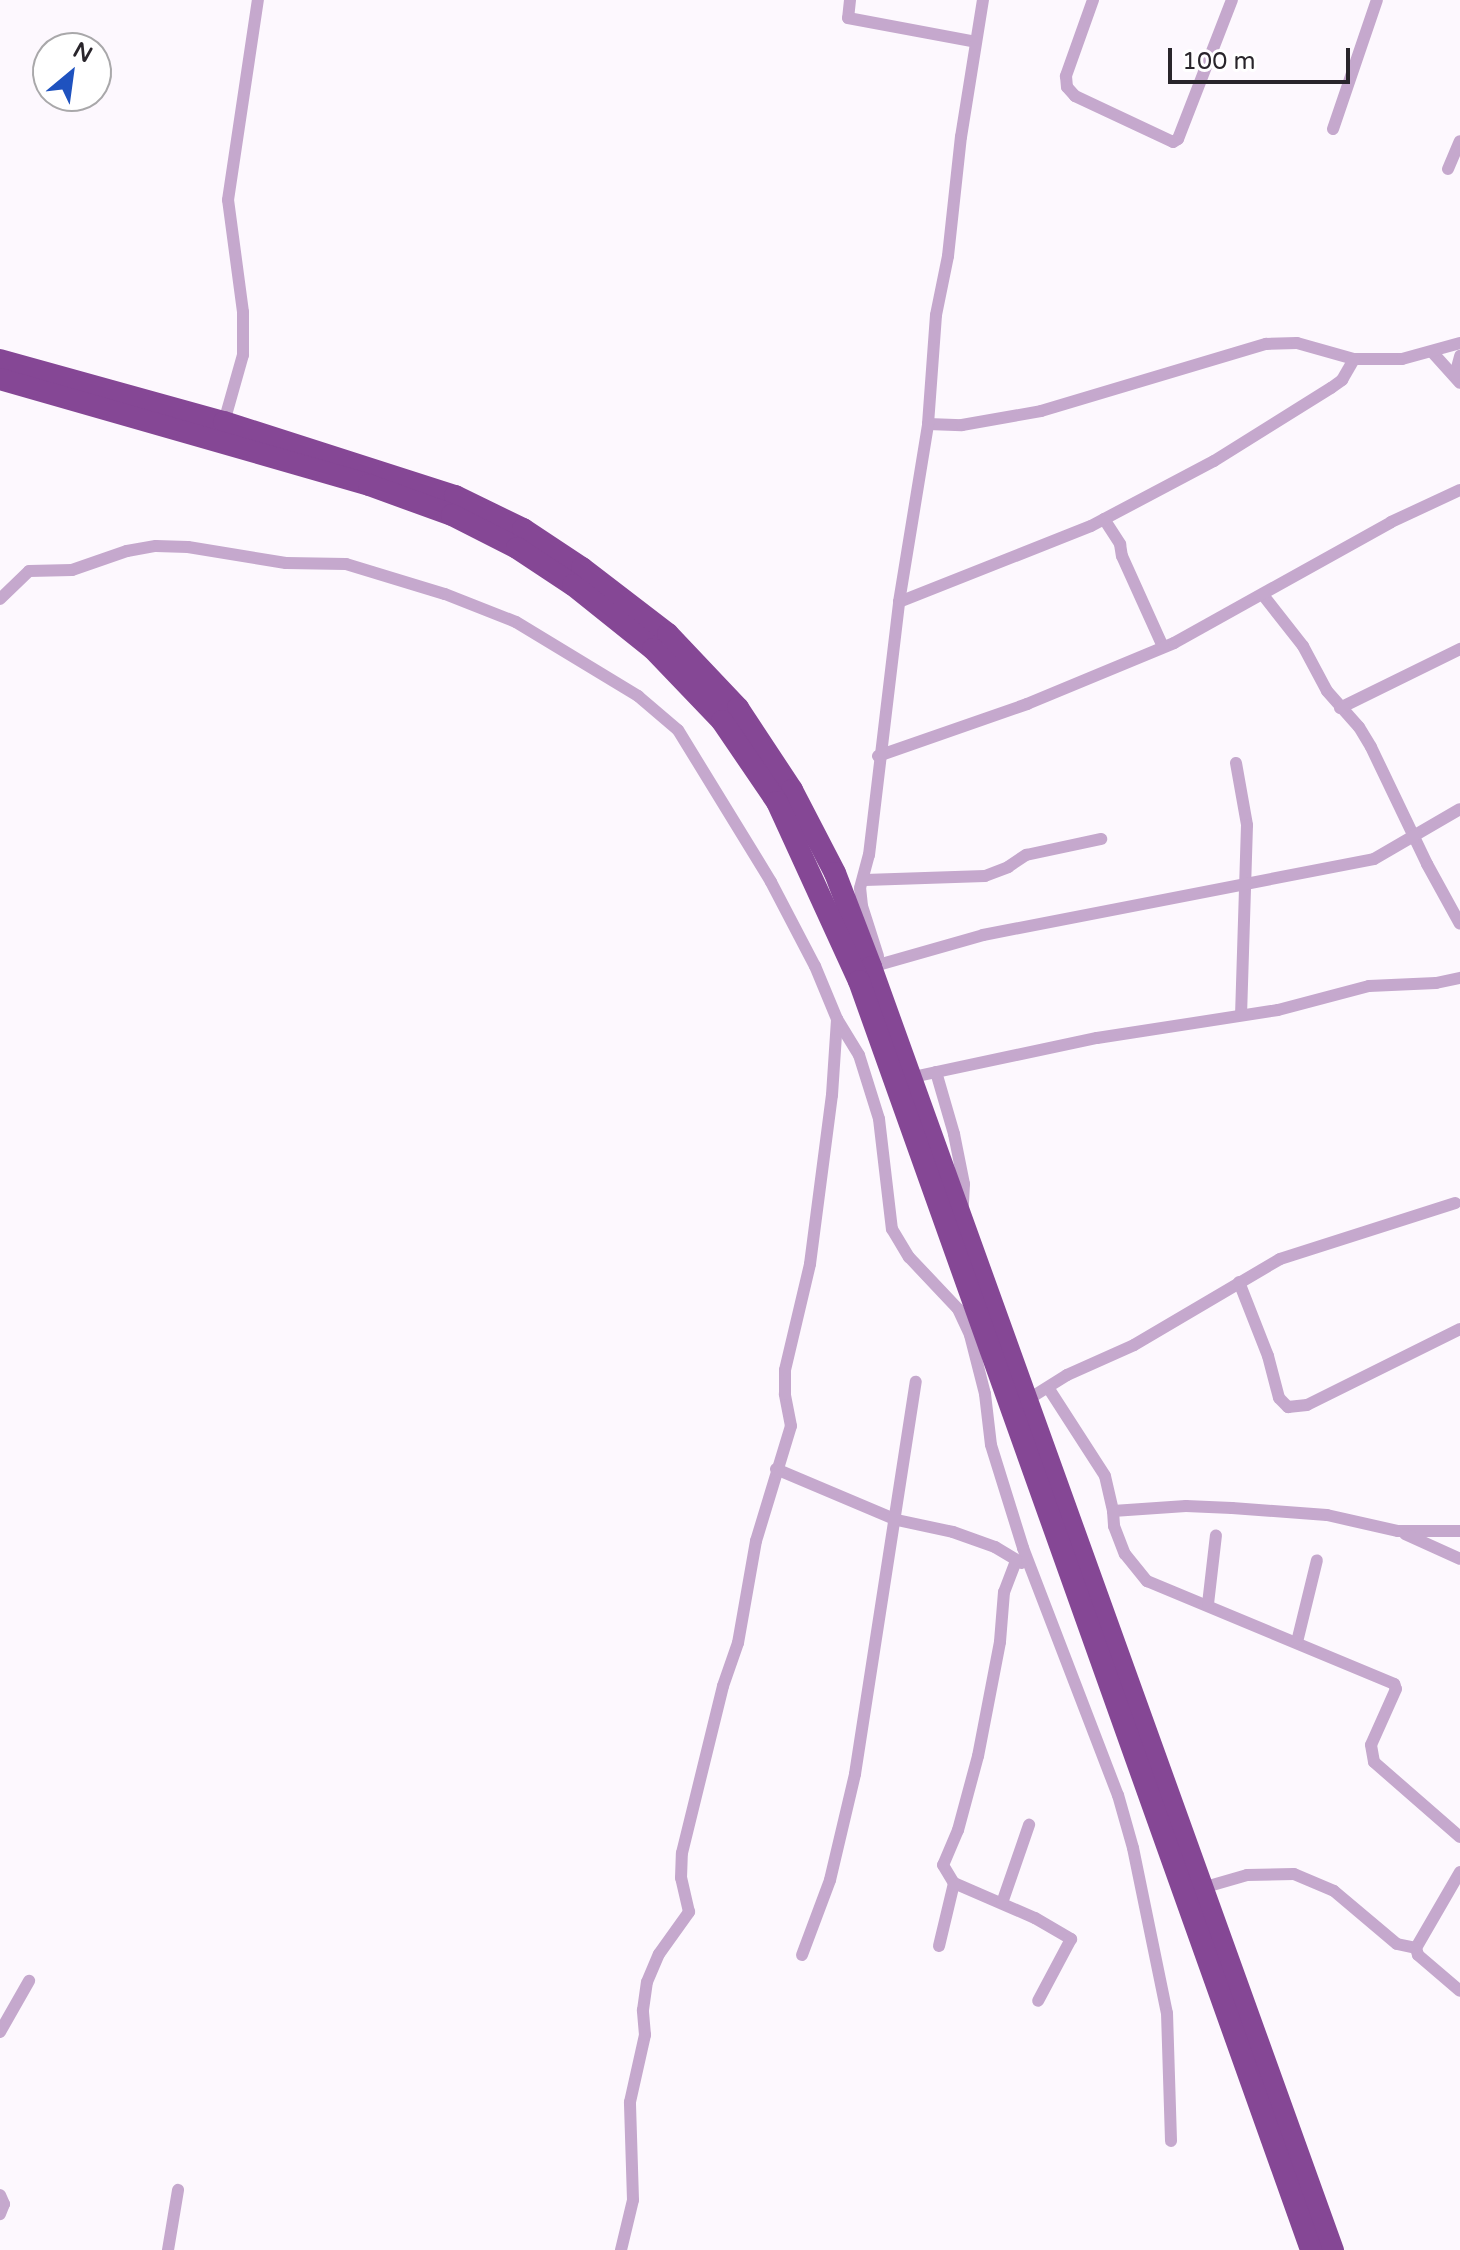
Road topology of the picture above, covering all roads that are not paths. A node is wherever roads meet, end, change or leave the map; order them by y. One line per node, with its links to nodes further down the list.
1 (258, 0): 18 (street)
2 (850, 0): 7 (street)
3 (983, 0): 7 (street)
4 (1093, 0): 5 (street)
5 (1232, 0)
6 (1377, 0): 8 (street)
7 (976, 42): 19 (street)
8 (1333, 129)
9 (1460, 141): 10 (street)
10 (1448, 169)
11 (1460, 343): 12 (street)
12 (1433, 353): 14 (street); 17 (street)
13 (1460, 356): 17 (street)
14 (1354, 359): 19 (street); 21 (street)
15 (0, 360): 18 (highway)
16 (0, 379): 48 (highway)
17 (1457, 379)
18 (224, 422): 36 (highway)
19 (928, 424): 24 (street)
20 (1460, 490): 22 (street)
21 (1104, 519): 24 (street); 25 (street)
22 (1263, 595): 25 (street); 27 (street)
23 (0, 599): 39 (street)
24 (899, 602): 28 (street)
25 (1163, 647): 28 (street)
26 (1460, 649): 27 (street)
27 (1340, 708): 31 (street)
28 (878, 756): 33 (street)
29 (1236, 763): 34 (street)
30 (1460, 809): 31 (street)
31 (1415, 836): 34 (street); 35 (street)
32 (1101, 839): 33 (street)
33 (865, 880): 36 (street)
34 (1248, 883): 36 (street); 38 (street)
35 (1460, 924)
36 (875, 964): 41 (highway)
37 (1460, 978): 38 (street)
38 (1241, 1015): 40 (street)
39 (837, 1019): 49 (street); 50 (street)
40 (936, 1072): 41 (street); 43 (street)
41 (913, 1077): 43 (highway)
42 (1455, 1203): 44 (street)
43 (963, 1219): 48 (highway)
44 (1239, 1282): 45 (street); 47 (street)
45 (1460, 1329)
46 (916, 1382): 52 (street)
47 (1049, 1389): 48 (street); 51 (street)
48 (1018, 1404): 49 (street); 67 (highway); 82 (highway)
49 (989, 1419): 60 (street)
50 (776, 1469): 52 (street); 81 (street)
51 (1113, 1511): 53 (street); 61 (street)
52 (897, 1520): 59 (street); 71 (street)
53 (1398, 1531): 54 (street); 56 (street)
54 (1455, 1532): 56 (street)
55 (1216, 1535): 61 (street)
56 (1443, 1551): 57 (street)
57 (1460, 1559)
58 (1317, 1560): 62 (street)
59 (1016, 1561): 60 (street); 66 (street)
60 (1030, 1565): 76 (street)
61 (1208, 1604): 62 (street)
62 (1297, 1642): 64 (street)
63 (1029, 1825): 68 (street)
64 (1460, 1837)
65 (1460, 1872): 70 (street)
66 (954, 1883): 68 (street); 69 (street)
67 (1202, 1888): 70 (street); 83 (highway)
68 (1002, 1903): 74 (street)
69 (939, 1946)
70 (1416, 1948): 73 (street)
71 (802, 1955)
72 (29, 1981): 75 (street)
73 (1460, 1991)
74 (1038, 2001)
75 (0, 2032)
76 (1171, 2141)
77 (178, 2190): 80 (street)
78 (0, 2195): 79 (street)
79 (0, 2214)
80 (168, 2250)
81 (621, 2250)
82 (1311, 2250)
83 (1333, 2250)

